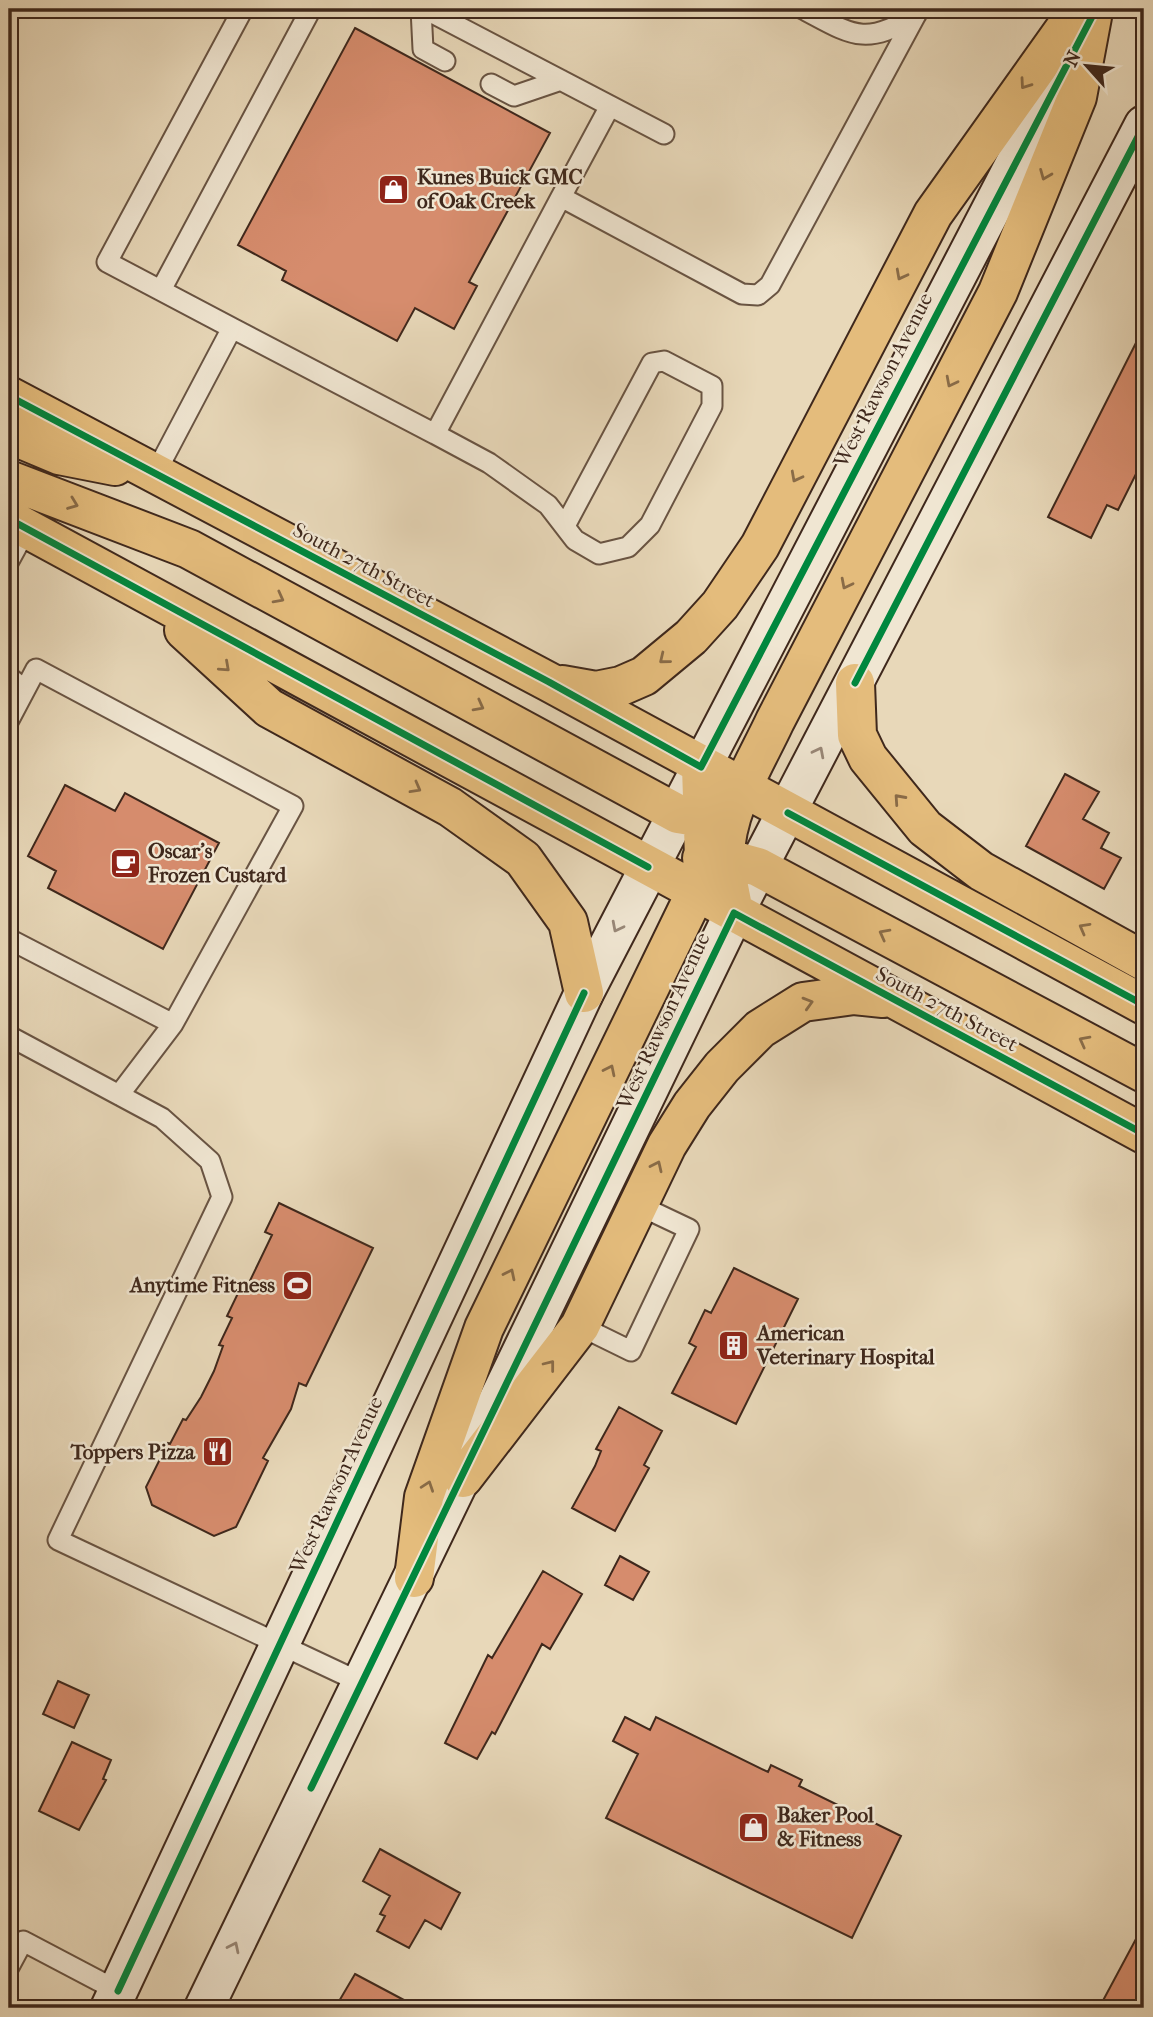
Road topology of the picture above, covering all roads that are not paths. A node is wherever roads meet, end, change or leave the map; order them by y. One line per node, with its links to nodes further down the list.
1 (243, 9): 14 (lane)
2 (311, 9): 14 (lane)
3 (423, 9): 7 (lane); 8 (lane)
4 (803, 9): 6 (lane)
5 (1089, 11): 26 (main road, one-way to 26); 30 (main road, West Rawson Avenue); 32 (main road, one-way to 32)
6 (918, 12): 13 (lane)
7 (445, 61)
8 (561, 80): 9 (lane); 10 (lane)
9 (491, 84)
10 (610, 106): 12 (lane); 13 (lane)
11 (1144, 125): 27 (main road, West Rawson Avenue)
12 (664, 134)
13 (561, 197): 18 (lane)
14 (161, 290): 15 (lane)
15 (232, 328): 18 (lane); 19 (lane)
16 (9, 396): 19 (main road, South 27th Street)
17 (9, 434): 19 (main road)
18 (435, 434): 22 (lane)
19 (155, 474): 26 (main road, South 27th Street)
20 (9, 480): 32 (main road, one-way to 32)
21 (18, 524): 23 (lane); 24 (main road, South 27th Street)
22 (566, 524): 22 (lane)
23 (9, 561)
24 (138, 589): 33 (main road, South 27th Street); 37 (main road, one-way to 37)
25 (9, 677): 28 (lane)
26 (549, 682): 30 (main road, South 27th Street)
27 (855, 683): 31 (main road, West Rawson Avenue, one-way to 27); 36 (main road, one-way to 27)
28 (25, 690): 29 (lane); 40 (lane)
29 (9, 720)
30 (701, 767): 32 (main road, West Rawson Avenue); 32 (main road, South 27th Street)
31 (788, 813): 32 (main road, West Rawson Avenue); 32 (main road, South 27th Street); 39 (main road, South 27th Street)
32 (717, 840): 33 (main road, South 27th Street); 33 (main road, West Rawson Avenue); 34 (main road, South 27th Street); 34 (main road, West Rawson Avenue); 42 (main road, one-way to 32); 49 (main road, one-way to 32)
33 (648, 867): 37 (main road, West Rawson Avenue, one-way to 37)
34 (734, 912): 38 (main road, South 27th Street); 45 (main road, West Rawson Avenue)
35 (9, 939): 40 (lane)
36 (1144, 961)
37 (584, 993): 50 (main road, West Rawson Avenue)
38 (893, 999): 44 (main road, South 27th Street); 46 (main road, one-way to 38)
39 (1144, 1005)
40 (173, 1024): 43 (lane)
41 (9, 1036): 43 (lane)
42 (1144, 1073)
43 (119, 1095): 50 (lane)
44 (1144, 1134)
45 (603, 1188): 46 (lane); 48 (main road, West Rawson Avenue)
46 (638, 1205): 47 (main road); 47 (lane)
47 (580, 1326): 48 (main road, one-way to 47)
48 (463, 1478): 49 (main road, West Rawson Avenue)
49 (414, 1577): 51 (main road, West Rawson Avenue)
50 (280, 1646): 51 (lane); 53 (main road, West Rawson Avenue)
51 (362, 1684): 54 (main road, West Rawson Avenue, one-way to 51)
52 (9, 1967): 53 (lane)
53 (114, 1999)
54 (204, 2008)

